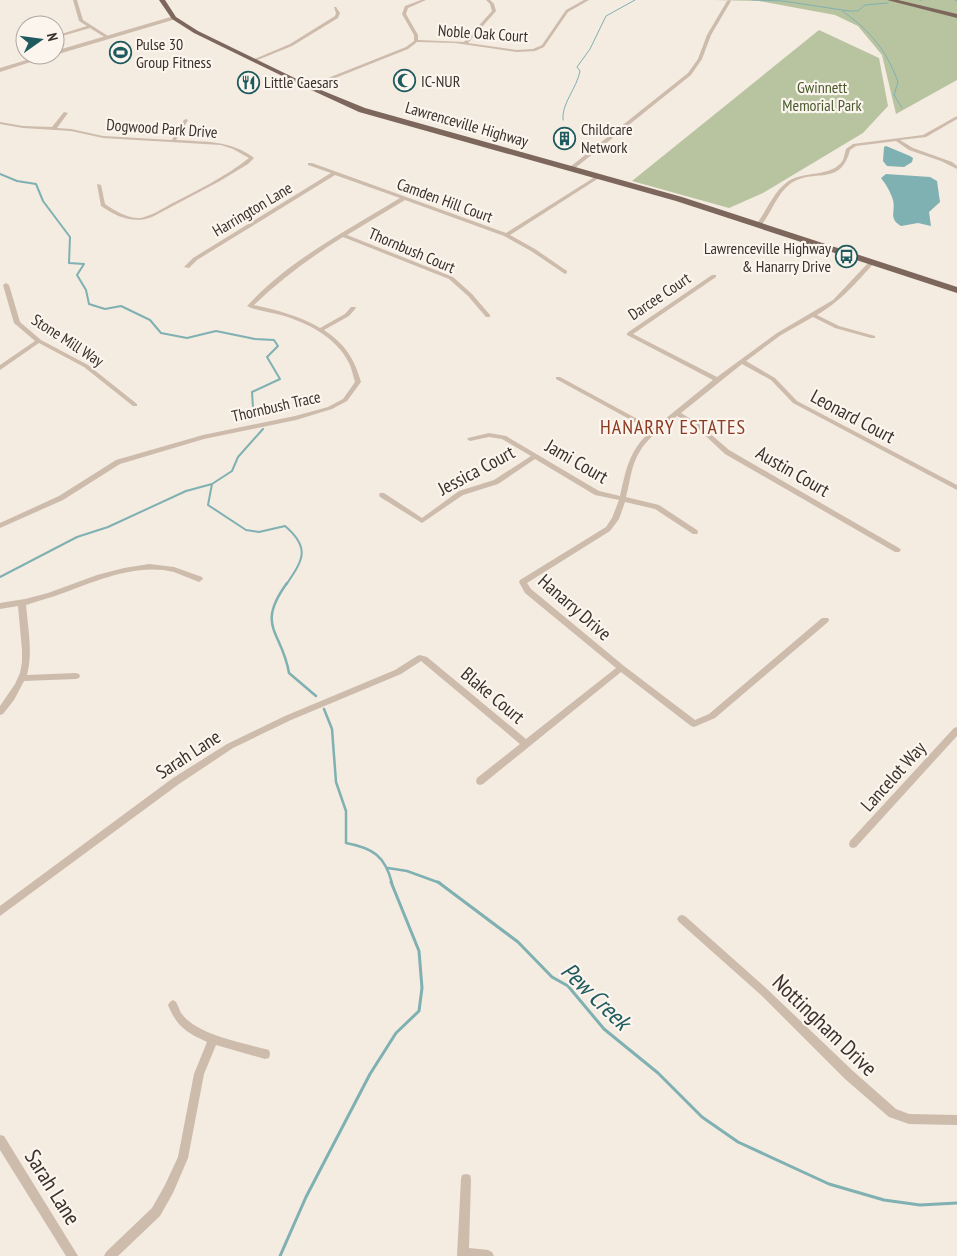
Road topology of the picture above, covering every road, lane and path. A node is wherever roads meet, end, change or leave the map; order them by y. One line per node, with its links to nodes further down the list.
1 (75, 0): 12 (street)
2 (162, 0): 11 (main road, Lawrenceville Highway)
3 (424, 0): 15 (street)
4 (488, 0): 16 (street)
5 (586, 0): 16 (street, Noble Oak Court)
6 (890, 0): 10 (main road)
7 (902, 0): 10 (main road)
8 (729, 1): 30 (street)
9 (335, 8): 18 (street)
10 (957, 15)
11 (174, 18): 14 (street); 18 (main road, Lawrenceville Highway)
12 (89, 27): 13 (street); 14 (street)
13 (65, 34)
14 (107, 37): 17 (street)
15 (416, 41): 16 (street, Noble Oak Court); 21 (street)
16 (465, 43)
17 (65, 50)
18 (254, 60): 21 (main road, Lawrenceville Highway)
19 (16, 65): 20 (street)
20 (0, 70)
21 (309, 87): 30 (main road, Lawrenceville Highway)
22 (66, 112): 26 (street)
23 (956, 119): 28 (street)
24 (186, 120): 27 (street)
25 (0, 123): 26 (street, Dogwood Park Drive)
26 (54, 128): 27 (street, Dogwood Park Drive)
27 (174, 140): 34 (street, Dogwood Park Drive)
28 (897, 140): 31 (street); 36 (street)
29 (310, 164): 32 (street, Camden Hill Court)
30 (572, 168): 33 (main road, Lawrenceville Highway)
31 (957, 168)
32 (333, 174): 35 (street, Camden Hill Court); 40 (street, Harrington Lane)
33 (600, 176): 36 (main road, Lawrenceville Highway); 38 (street)
34 (100, 185)
35 (403, 199): 37 (street, Thornbush Trace); 38 (street, Camden Hill Court)
36 (759, 225): 39 (main road, Lawrenceville Highway)
37 (343, 235): 46 (street, Thornbush Court); 48 (street, Thornbush Trace)
38 (506, 235): 41 (street, Camden Hill Court)
39 (872, 262): 44 (main road, Lawrenceville Highway); 47 (street, Hanarry Drive)
40 (187, 267)
41 (565, 272)
42 (714, 276): 54 (street, Darcee Court)
43 (6, 285): 50 (street, Stone Mill Way)
44 (957, 290)
45 (353, 308): 48 (street)
46 (488, 316)
47 (813, 316): 49 (street); 51 (street, Hanarry Drive)
48 (322, 329): 63 (street, Thornbush Trace)
49 (873, 337)
50 (39, 342): 52 (street); 55 (street, Stone Mill Way)
51 (742, 361): 54 (street, Hanarry Drive); 60 (street, Leonard Court)
52 (0, 368)
53 (558, 378): 57 (street)
54 (717, 380): 56 (street, Hanarry Drive)
55 (135, 405)
56 (677, 414): 57 (street, Hanarry Drive); 65 (street, Austin Court)
57 (655, 431): 62 (street, Hanarry Drive)
58 (470, 439): 59 (street, Jami Court)
59 (535, 456): 61 (street, Jessica Court); 62 (street, Jami Court)
60 (957, 488)
61 (382, 494)
62 (623, 500): 64 (street, Jami Court); 71 (street, Hanarry Drive)
63 (0, 526)
64 (696, 532)
65 (897, 550)
66 (200, 579): 67 (street)
67 (22, 605): 68 (street); 73 (street)
68 (0, 606)
69 (824, 620): 71 (street, Hanarry Drive)
70 (416, 660): 76 (street, Blake Court); 79 (street, Sarah Lane)
71 (622, 668): 76 (street)
72 (76, 676): 73 (street)
73 (24, 678): 74 (street)
74 (0, 712)
75 (957, 730): 78 (street, Lancelot Way)
76 (526, 744): 77 (street, Blake Court)
77 (480, 781)
78 (853, 844)
79 (0, 912)
80 (682, 919): 84 (street, Nottingham Drive)
81 (173, 1005): 82 (street)
82 (212, 1040): 83 (street); 89 (street)
83 (265, 1054)
84 (957, 1120)
85 (0, 1140): 88 (street, Sarah Lane)
86 (466, 1179): 87 (street)
87 (463, 1254): 90 (street)
88 (72, 1256)
89 (110, 1256)
90 (488, 1256)

